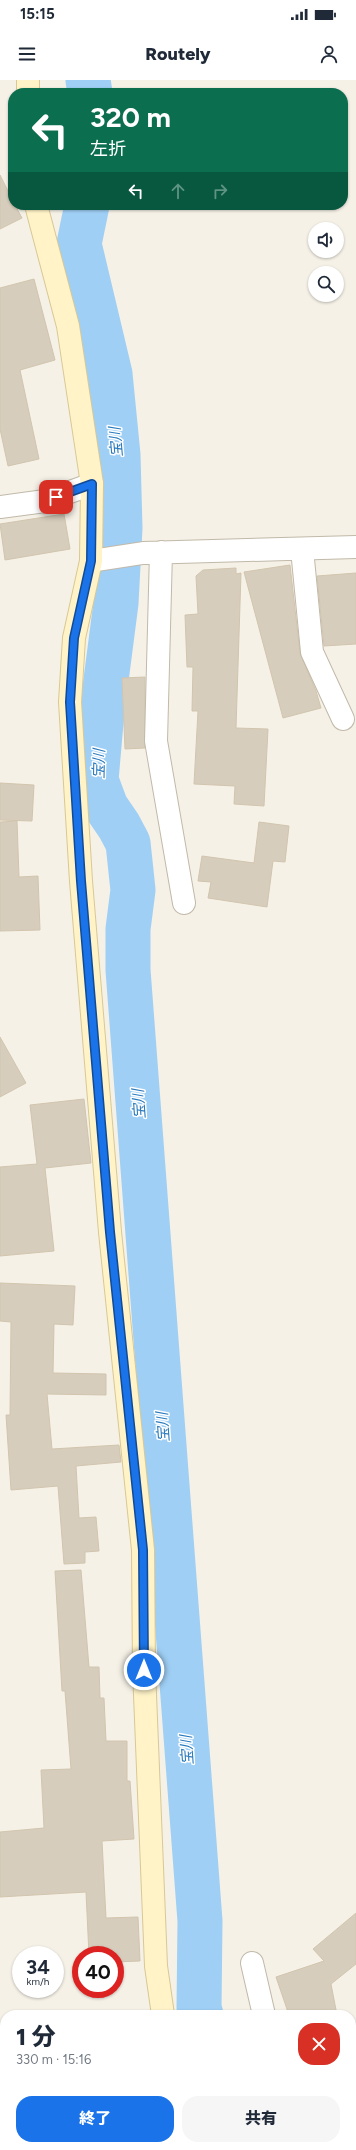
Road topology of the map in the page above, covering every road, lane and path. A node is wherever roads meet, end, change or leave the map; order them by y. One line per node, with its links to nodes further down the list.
1 (37, 210): 2 (street)
2 (92, 484): 3 (street); 7 (street)
3 (0, 507)
4 (356, 547): 5 (street)
5 (302, 549): 6 (street); 8 (street)
6 (152, 552): 7 (street); 9 (street)
7 (97, 560): 11 (street)
8 (343, 719)
9 (184, 903)
10 (252, 1963): 12 (street)
11 (162, 2010)
12 (263, 2010)

